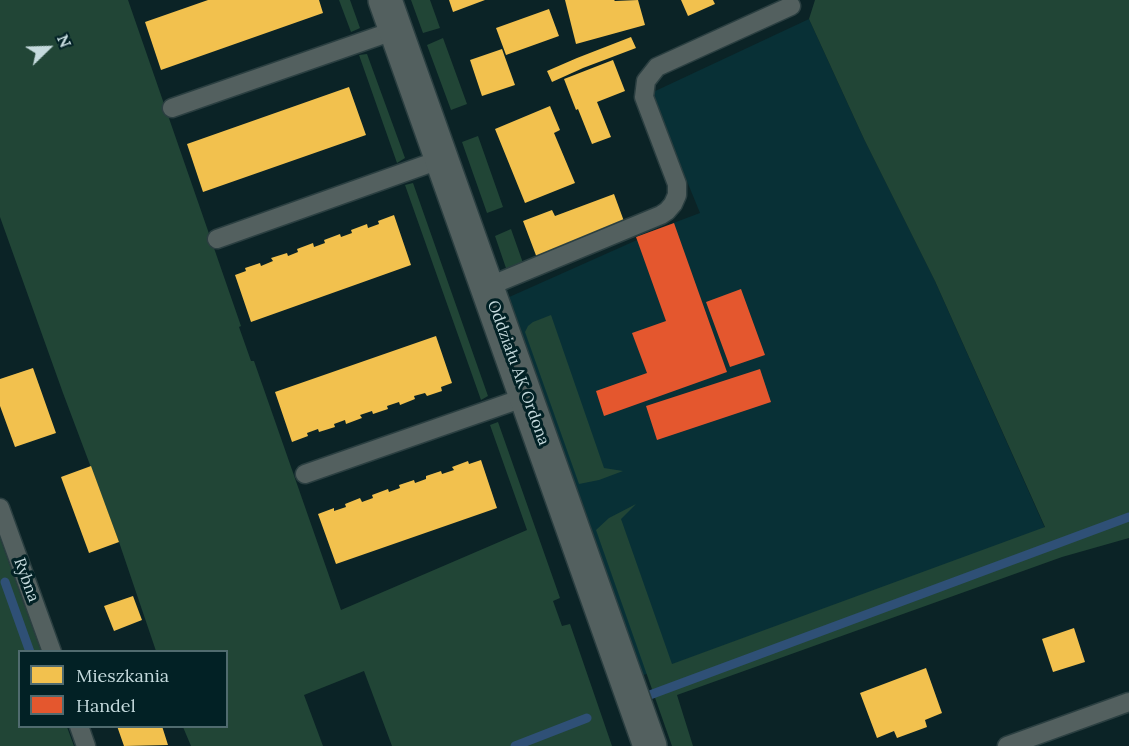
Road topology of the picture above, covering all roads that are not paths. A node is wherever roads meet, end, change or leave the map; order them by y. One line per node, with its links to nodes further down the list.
1 (791, 6): 6 (lane)
2 (391, 15): 3 (lane); 4 (street, Oddziału AK Ordona)
3 (172, 108)
4 (442, 159): 5 (lane); 6 (street, Oddziału AK Ordona)
5 (217, 239)
6 (487, 287): 7 (street, Oddziału AK Ordona)
7 (526, 397): 8 (lane); 13 (street, Oddziału AK Ordona)
8 (305, 474)
9 (0, 508): 10 (lane, Rybna)
10 (52, 650)
11 (1129, 702): 15 (lane)
12 (80, 728): 14 (lane)
13 (645, 733)
14 (86, 746)
15 (1007, 746)

